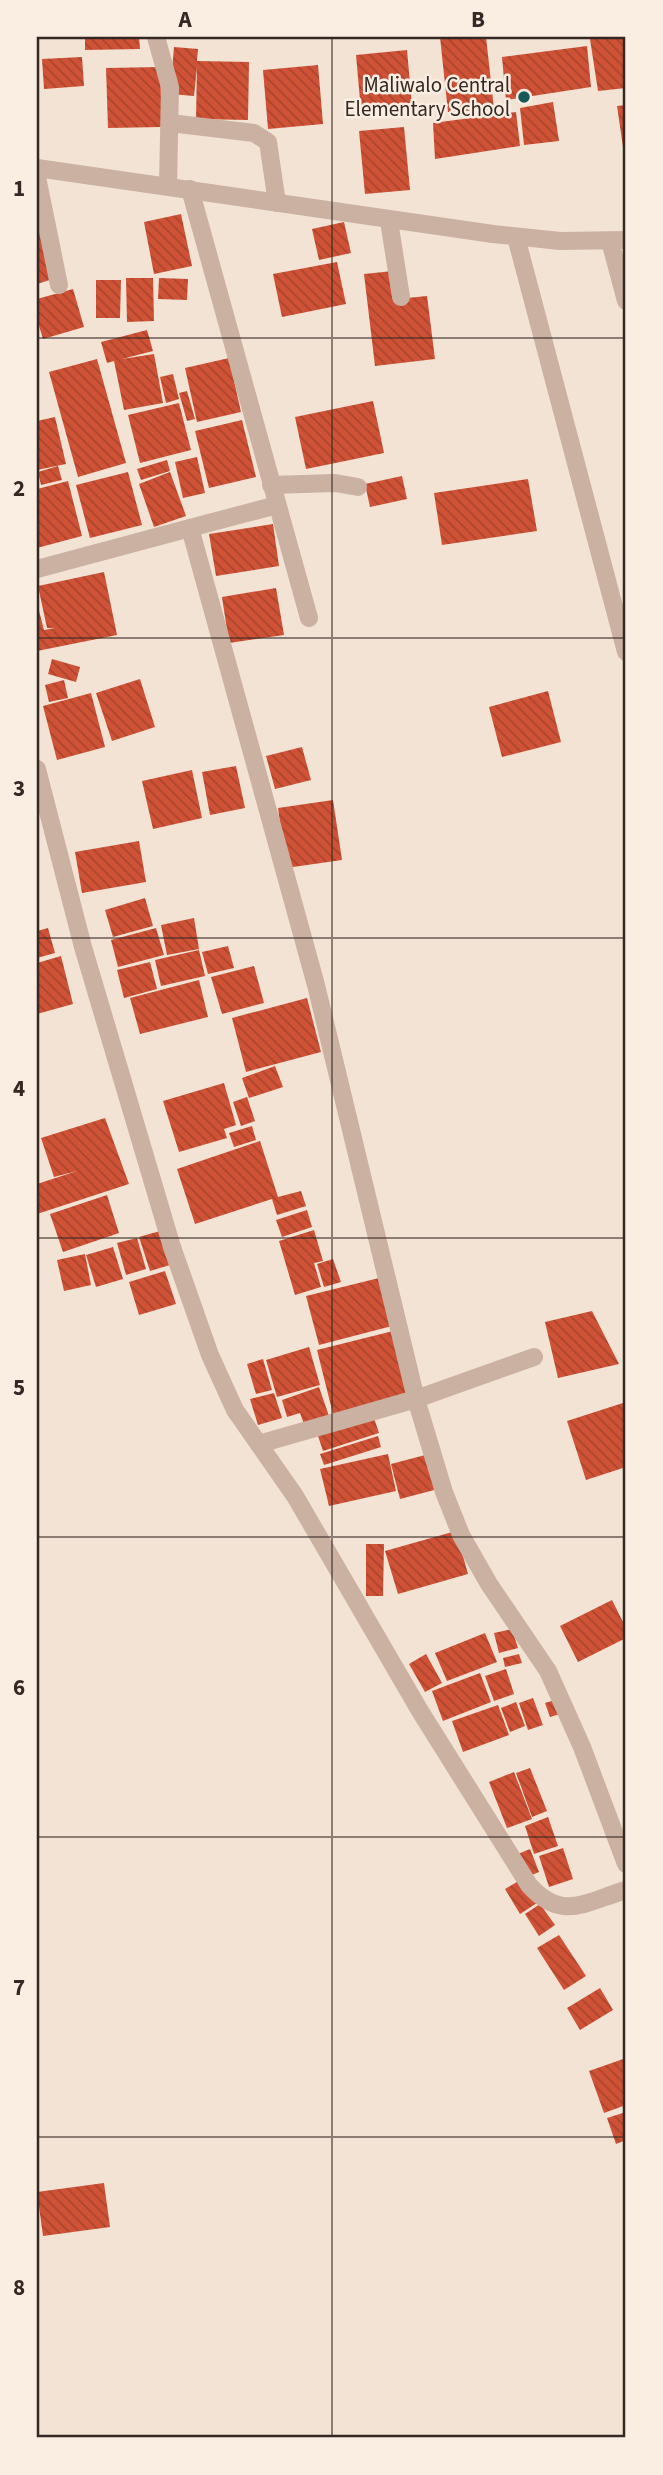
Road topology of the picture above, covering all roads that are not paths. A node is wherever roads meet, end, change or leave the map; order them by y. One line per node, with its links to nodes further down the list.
1 (156, 37): 2 (street)
2 (170, 123): 5 (street); 7 (street)
3 (37, 167): 5 (street)
4 (37, 177): 11 (street)
5 (168, 186): 6 (street)
6 (190, 189): 7 (street); 14 (street)
7 (276, 202): 8 (street)
8 (389, 221): 9 (street); 12 (street)
9 (516, 237): 10 (street); 20 (street)
10 (618, 240): 13 (street)
11 (59, 285)
12 (401, 297)
13 (626, 301)
14 (271, 485): 15 (street); 16 (street)
15 (358, 487)
16 (277, 505): 17 (street); 19 (street)
17 (190, 528): 18 (street); 23 (street)
18 (37, 569)
19 (309, 618)
20 (626, 652)
21 (37, 769): 24 (street)
22 (534, 1357): 23 (street)
23 (416, 1399): 24 (street); 25 (street)
24 (259, 1444): 26 (street)
25 (626, 1864)
26 (626, 1890)

